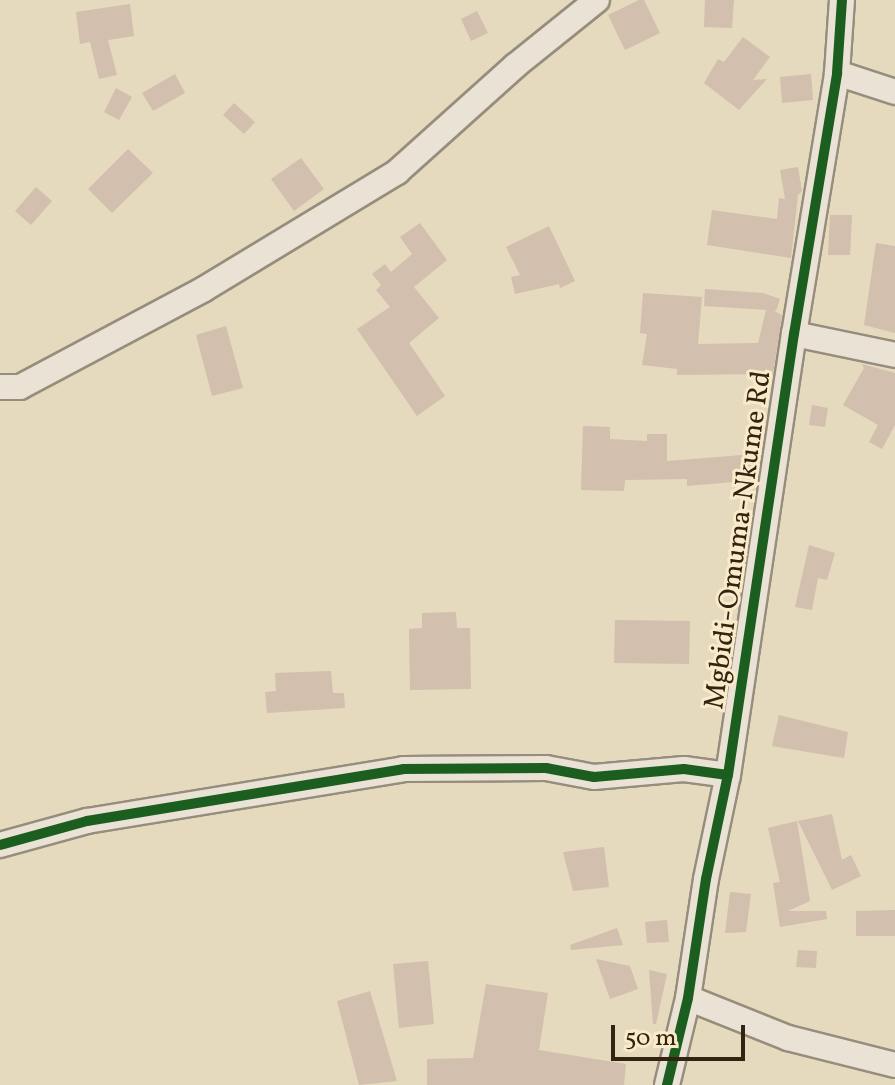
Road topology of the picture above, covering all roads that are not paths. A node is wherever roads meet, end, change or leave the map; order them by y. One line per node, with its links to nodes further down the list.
1 (597, 0): 7 (street)
2 (842, 0): 3 (street, Mgbidi-Omuma-Nkume Rd)
3 (837, 73): 4 (street); 5 (street, Mgbidi-Omuma-Nkume Rd)
4 (895, 92)
5 (794, 334): 6 (street); 8 (street, Mgbidi-Omuma-Nkume Rd)
6 (895, 355)
7 (0, 387)
8 (728, 775): 9 (street); 10 (street, Mgbidi-Omuma-Nkume Rd)
9 (0, 845)
10 (688, 998): 11 (street); 12 (street, Mgbidi-Omuma-Nkume Rd)
11 (895, 1065)
12 (667, 1085)

